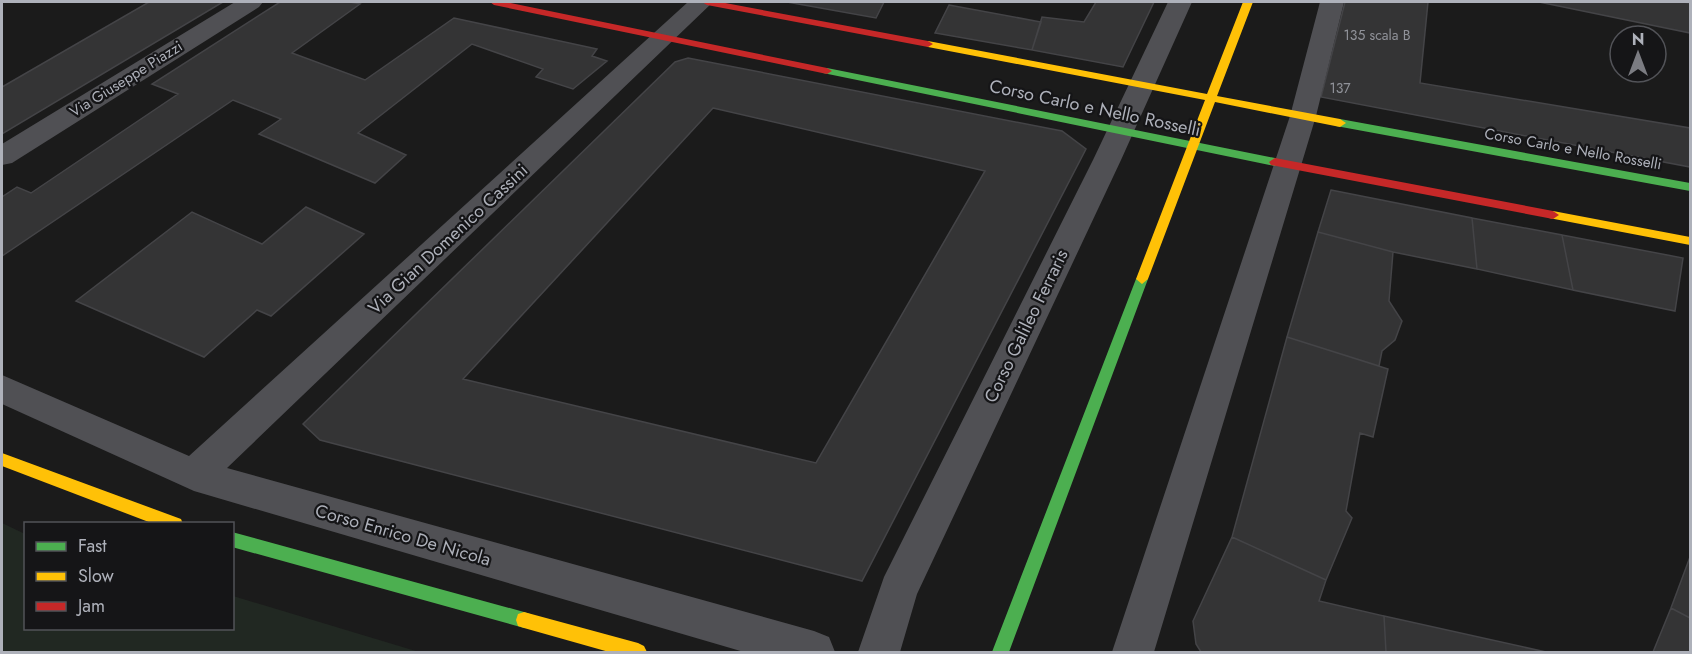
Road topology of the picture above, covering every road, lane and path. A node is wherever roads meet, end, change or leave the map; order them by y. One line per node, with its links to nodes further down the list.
1 (251, 2): 14 (street, Via Giuseppe Piazzi)
2 (494, 2): 8 (street, Corso Carlo e Nello Rosselli)
3 (701, 2): 8 (street, Via Gian Domenico Cassini)
4 (707, 2): 9 (street, Corso Carlo e Nello Rosselli)
5 (1180, 2): 9 (street, Corso Galileo Ferraris)
6 (1248, 2): 10 (street)
7 (1332, 2): 11 (street)
8 (665, 36): 12 (street, Corso Carlo e Nello Rosselli); 20 (street, Via Gian Domenico Cassini)
9 (1141, 84): 10 (street, Corso Carlo e Nello Rosselli); 12 (street, Corso Galileo Ferraris)
10 (1212, 99): 11 (street, Corso Carlo e Nello Rosselli); 13 (street)
11 (1303, 116): 15 (street); 16 (street, Corso Carlo e Nello Rosselli)
12 (1119, 132): 13 (street, Corso Carlo e Nello Rosselli); 25 (street, Corso Galileo Ferraris)
13 (1194, 147): 15 (street, Corso Carlo e Nello Rosselli); 26 (street)
14 (2, 156)
15 (1286, 165): 17 (street, Corso Carlo e Nello Rosselli); 27 (street)
16 (1690, 187)
17 (1690, 241)
18 (2, 389): 20 (street, Corso Enrico De Nicola)
19 (2, 460): 21 (street)
20 (194, 475): 24 (street, Corso Enrico De Nicola)
21 (169, 522)
22 (234, 540): 23 (street)
23 (638, 652)
24 (814, 652)
25 (879, 652)
26 (1000, 652)
27 (1133, 652)

